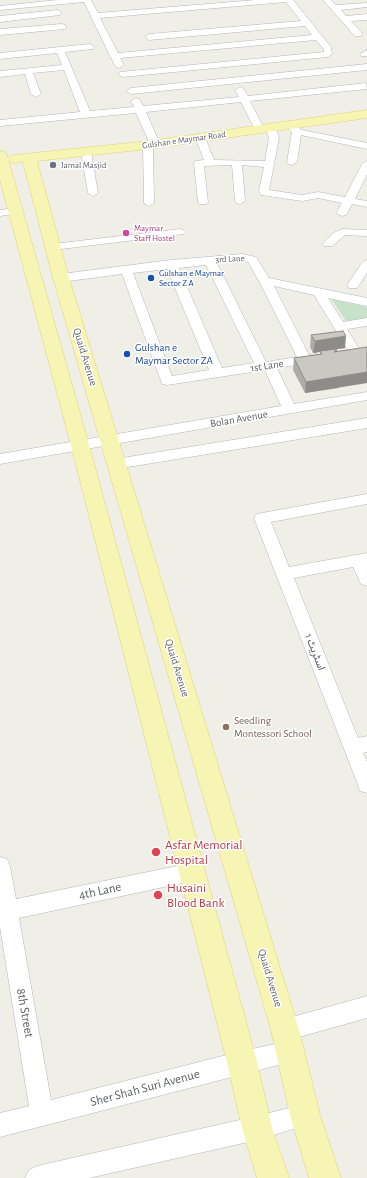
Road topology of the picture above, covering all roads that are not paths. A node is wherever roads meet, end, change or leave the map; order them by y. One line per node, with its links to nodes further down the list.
1 (82, 0): 6 (street)
2 (87, 0): 15 (street)
3 (285, 0): 7 (street)
4 (289, 0): 19 (street)
5 (327, 0): 12 (street)
6 (53, 1): 11 (street); 13 (street)
7 (260, 1): 8 (street)
8 (234, 2): 9 (street); 20 (street)
9 (187, 4): 14 (street); 22 (street)
10 (367, 5): 12 (street)
11 (0, 8)
12 (334, 8): 18 (street)
13 (57, 13): 17 (street); 23 (street)
14 (134, 13): 15 (street); 25 (street)
15 (95, 16): 34 (street)
16 (367, 16): 18 (street)
17 (0, 19)
18 (344, 19): 24 (street)
19 (307, 23): 20 (street); 26 (street)
20 (254, 27): 22 (street); 27 (street)
21 (0, 32): 23 (street)
22 (205, 32): 25 (street); 28 (street)
23 (65, 33): 30 (street)
24 (358, 34)
25 (149, 37): 32 (street)
26 (318, 37): 27 (street); 35 (street)
27 (263, 42): 28 (street)
28 (214, 46): 32 (street); 35 (street)
29 (90, 47): 30 (street)
30 (71, 49): 31 (street)
31 (60, 50): 33 (street); 36 (street)
32 (158, 52): 34 (street)
33 (0, 56)
34 (114, 56): 40 (street)
35 (224, 63): 40 (street); 41 (street)
36 (67, 67): 38 (street); 47 (street)
37 (367, 67): 41 (street)
38 (28, 71): 39 (street); 44 (street)
39 (0, 74)
40 (123, 74): 43 (street)
41 (235, 81): 43 (street); 45 (street)
42 (366, 86): 45 (street)
43 (131, 91): 46 (street)
44 (36, 94)
45 (246, 99): 46 (street); 51 (street)
46 (140, 109): 47 (street); 53 (street)
47 (86, 114): 49 (street)
48 (367, 114): 50 (main road, Gulshan e Maymar Road)
49 (0, 123)
50 (293, 128): 51 (main road, Gulshan e Maymar Road); 54 (street); 60 (street)
51 (265, 129): 52 (main road, Gulshan e Maymar Road); 61 (street)
52 (200, 137): 53 (main road, Gulshan e Maymar Road); 58 (street)
53 (152, 144): 55 (main road, Gulshan e Maymar Road); 67 (street)
54 (367, 146)
55 (86, 152): 56 (main road, Gulshan e Maymar Road); 63 (street)
56 (29, 158): 57 (main road, Gulshan e Maymar Road); 74 (main road, Quaid Avenue)
57 (0, 159): 69 (main road)
58 (210, 162): 59 (street); 66 (street)
59 (237, 162): 61 (street); 65 (street)
60 (292, 162)
61 (269, 164): 64 (street)
62 (367, 164): 64 (street)
63 (93, 193)
64 (348, 200): 68 (street); 70 (street)
65 (240, 201)
66 (203, 202)
67 (149, 203)
68 (367, 204)
69 (8, 212): 97 (main road)
70 (342, 213)
71 (180, 232): 74 (street)
72 (367, 233): 73 (street)
73 (328, 244)
74 (53, 247): 79 (main road, Quaid Avenue)
75 (209, 260): 76 (street, 3rd Lane); 80 (street, 3rd Lane); 90 (street)
76 (171, 264): 78 (street, 3rd Lane); 91 (street)
77 (367, 264): 81 (street)
78 (126, 270): 79 (street, 3rd Lane); 91 (street, 1st Lane)
79 (61, 278): 98 (main road, Quaid Avenue)
80 (265, 281): 82 (street); 89 (street)
81 (353, 285)
82 (318, 290): 83 (street); 85 (street)
83 (367, 302)
84 (367, 322): 85 (street)
85 (340, 326): 86 (street)
86 (361, 351): 87 (street)
87 (341, 354)
88 (327, 356): 89 (street, 1st Lane)
89 (306, 360): 90 (street, 1st Lane)
90 (266, 366): 91 (street, 1st Lane); 94 (street)
91 (217, 373)
92 (367, 396): 93 (street, Bolan Avenue)
93 (307, 407): 94 (street, Bolan Avenue); 96 (street)
94 (290, 410): 98 (street, Bolan Avenue)
95 (367, 423): 96 (street)
96 (317, 431): 98 (street)
97 (80, 445): 98 (street); 99 (street); 107 (main road)
98 (114, 452): 110 (main road, Quaid Avenue)
99 (0, 459)
100 (367, 500): 102 (street, اسٹریٹ 1)
101 (363, 560): 102 (street); 103 (street)
102 (284, 574): 104 (street, اسٹریٹ 1)
103 (367, 580)
104 (359, 746): 105 (street, اسٹریٹ 1)
105 (367, 785)
106 (0, 866): 108 (street, 8th Street)
107 (192, 872): 108 (street, 4th Lane); 111 (main road)
108 (4, 911): 112 (street, 8th Street)
109 (367, 1007): 110 (street)
110 (287, 1041): 111 (street, Sher Shah Suri Avenue); 113 (main road, Quaid Avenue)
111 (242, 1062): 112 (street, Sher Shah Suri Avenue); 115 (main road)
112 (42, 1115): 114 (street, Sher Shah Suri Avenue)
113 (305, 1115): 115 (street); 118 (main road, Quaid Avenue)
114 (0, 1126)
115 (257, 1128): 116 (street); 117 (main road)
116 (37, 1178)
117 (273, 1178)
118 (325, 1178)

